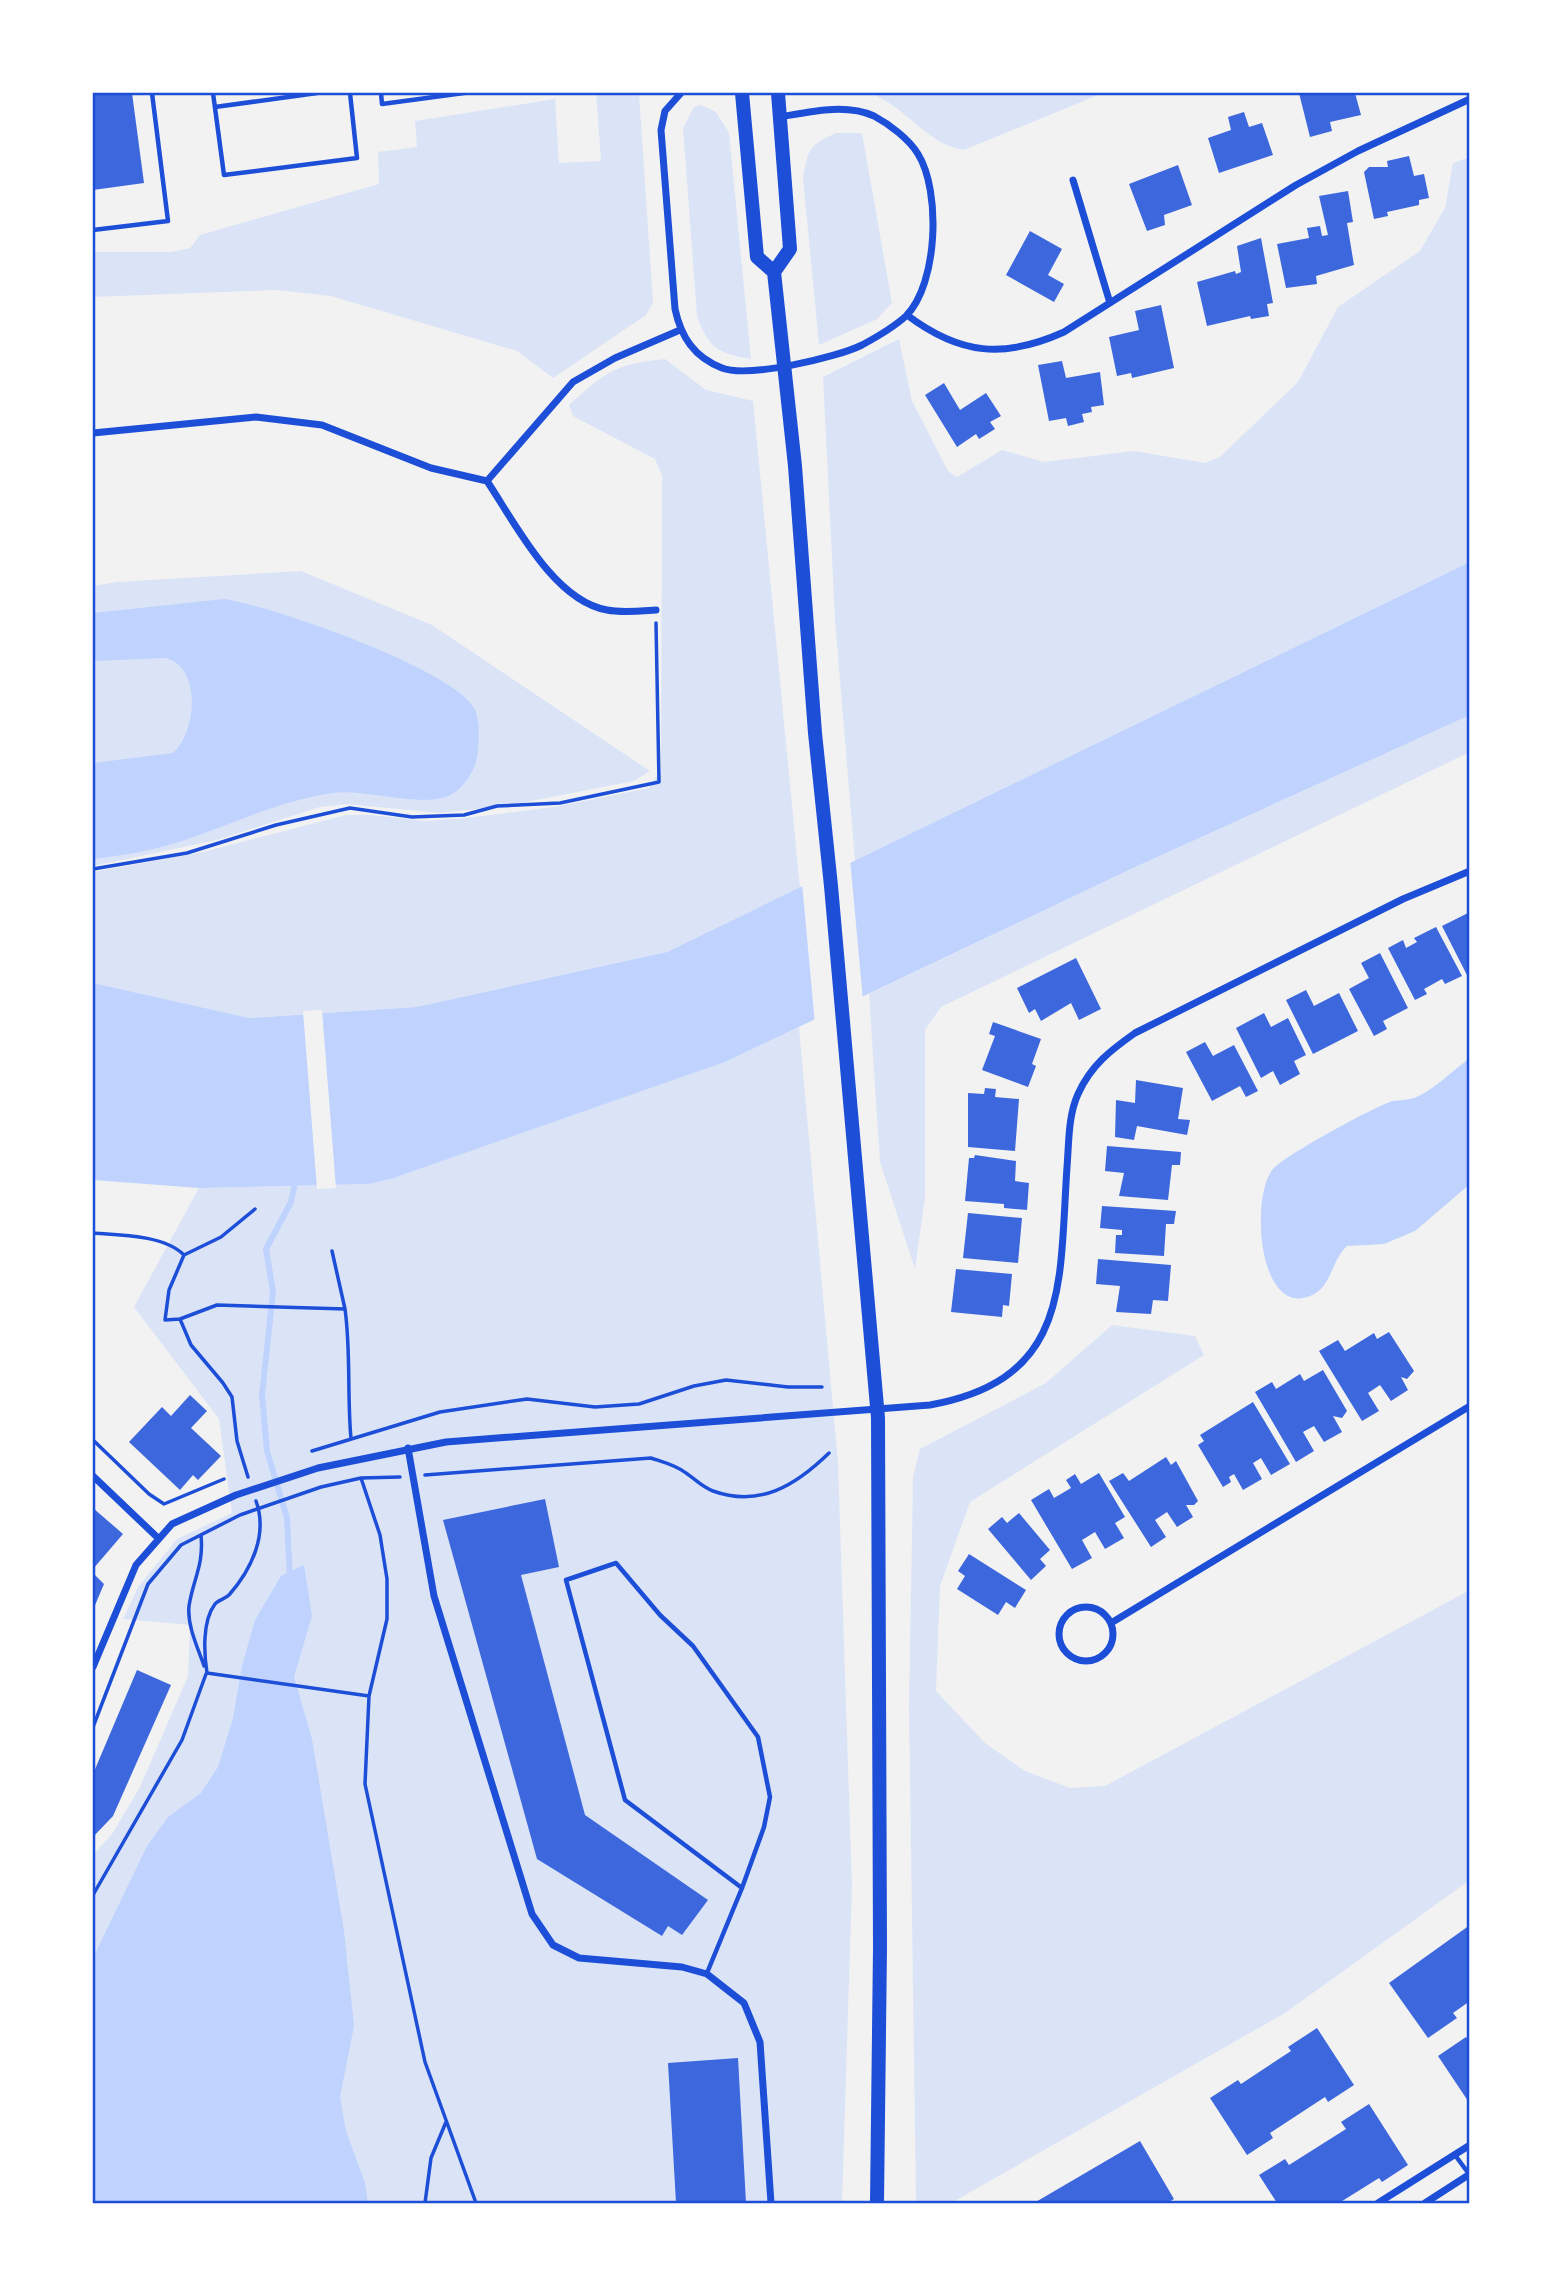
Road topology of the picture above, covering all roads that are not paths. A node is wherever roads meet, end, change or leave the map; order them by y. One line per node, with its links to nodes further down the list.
1 (152, 93): 14 (lane)
2 (213, 93): 11 (lane)
3 (317, 93): 11 (lane)
4 (350, 93): 11 (lane)
5 (381, 93): 6 (lane)
6 (462, 93)
7 (681, 93): 18 (street)
8 (742, 93): 15 (main road)
9 (778, 93): 12 (main road)
10 (1470, 99): 16 (street)
11 (215, 107)
12 (780, 117): 15 (main road); 17 (street)
13 (1073, 180): 16 (street)
14 (93, 230)
15 (774, 271): 24 (main road)
16 (1110, 303): 17 (street)
17 (907, 315): 18 (street)
18 (680, 330): 20 (street)
19 (93, 433): 20 (street)
20 (487, 481): 21 (street)
21 (656, 610)
22 (1470, 871): 24 (street)
23 (1470, 1406): 28 (street)
24 (877, 1409): 25 (street); 36 (main road)
25 (408, 1448): 27 (street); 31 (street)
26 (93, 1476): 27 (street)
27 (158, 1538): 29 (street)
28 (1111, 1623): 28 (street)
29 (93, 1667)
30 (743, 1888): 30 (lane); 31 (lane)
31 (707, 1974): 35 (street)
32 (1470, 2145): 33 (street)
33 (1455, 2155): 34 (lane); 37 (street)
34 (1470, 2175): 38 (street)
35 (771, 2203)
36 (877, 2203)
37 (1378, 2203)
38 (1426, 2203)

